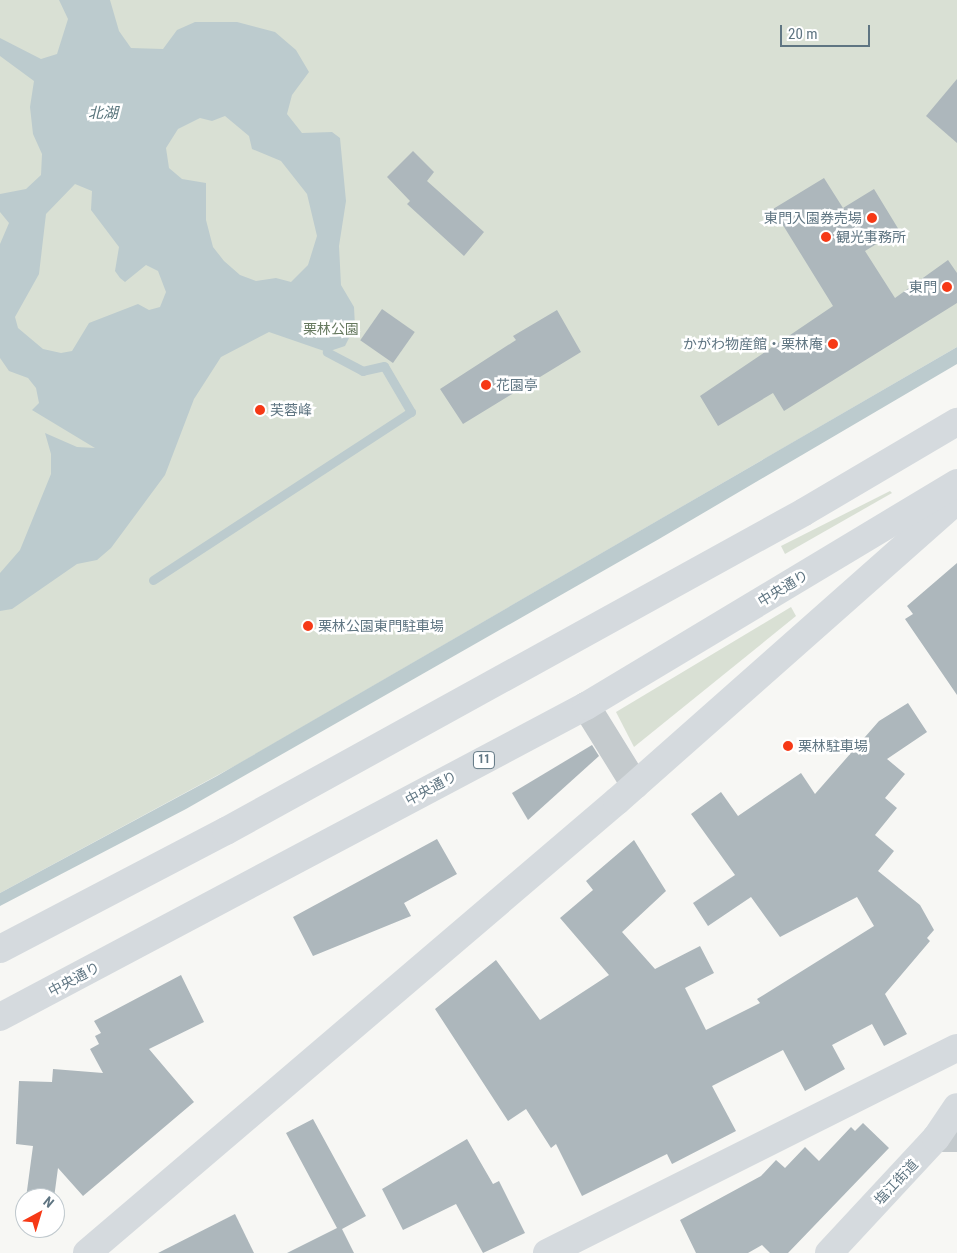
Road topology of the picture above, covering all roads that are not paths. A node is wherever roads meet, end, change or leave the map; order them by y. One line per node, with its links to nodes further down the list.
1 (957, 422): 6 (main road)
2 (957, 483): 4 (main road, 中央通り / 11)
3 (957, 500): 5 (main road)
4 (586, 706): 5 (street); 7 (main road, 中央通り / 11)
5 (635, 785): 11 (main road)
6 (0, 949)
7 (0, 1017)
8 (957, 1048): 12 (main road)
9 (957, 1107): 10 (main road, 塩江街道)
10 (946, 1138): 13 (main road, 塩江街道)
11 (87, 1253)
12 (547, 1253)
13 (829, 1253)

